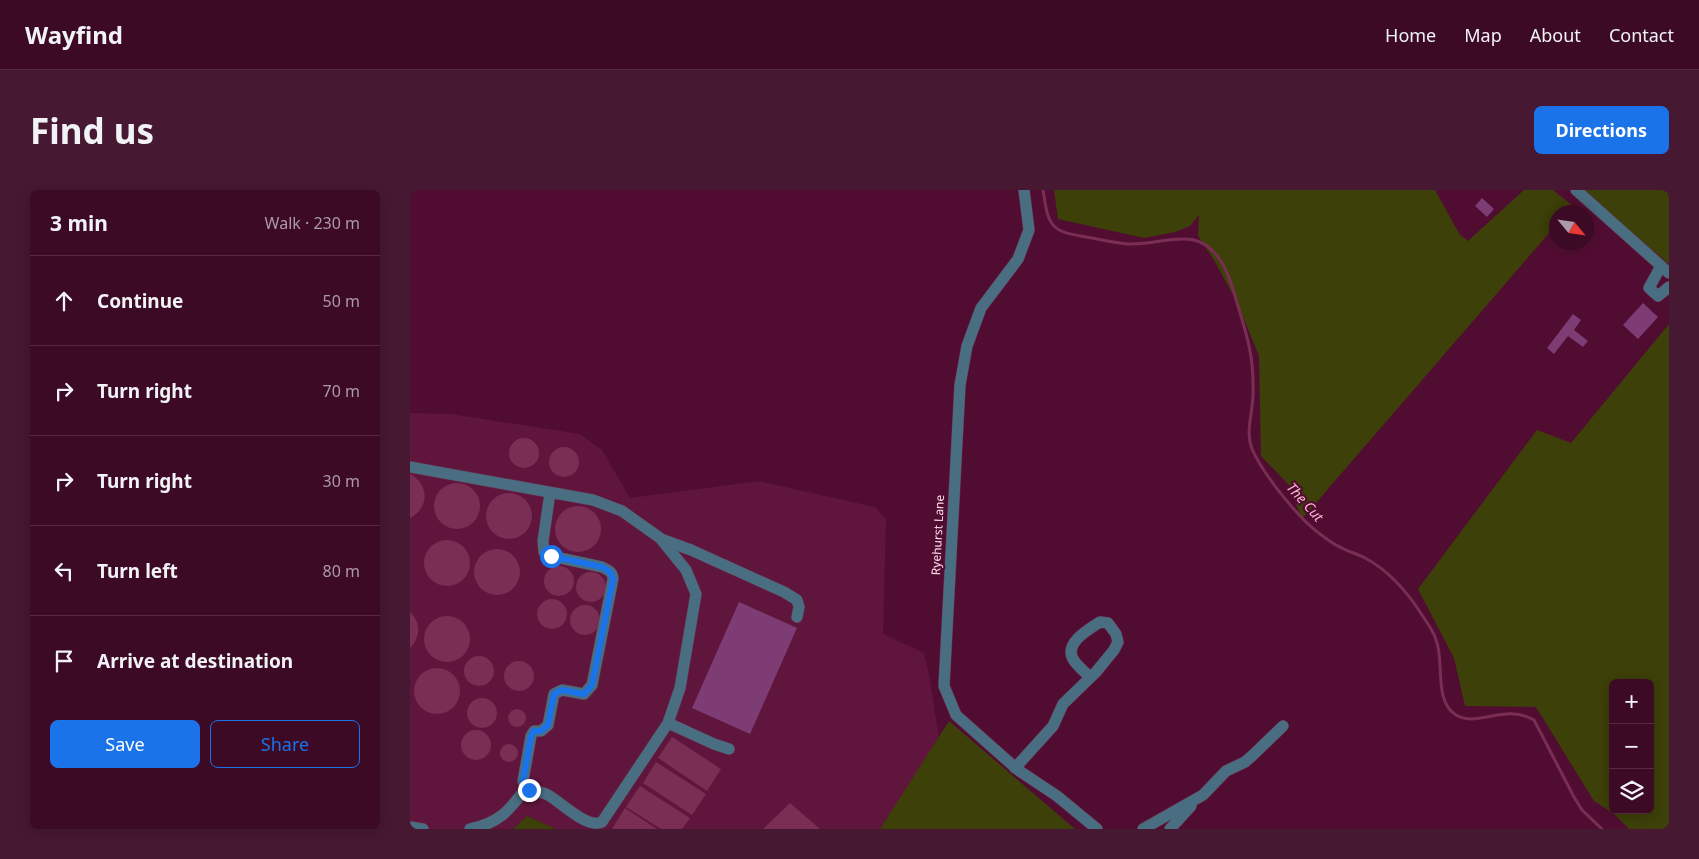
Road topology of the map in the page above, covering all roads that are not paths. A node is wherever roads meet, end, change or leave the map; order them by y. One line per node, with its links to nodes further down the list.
1 (1024, 190): 13 (street, Ryehurst Lane)
2 (1576, 190): 3 (street)
3 (1665, 270): 4 (street)
4 (1669, 287)
5 (410, 467): 6 (street)
6 (550, 493): 7 (street); 14 (street)
7 (660, 538): 8 (street); 10 (street)
8 (797, 617)
9 (1090, 677): 9 (street); 13 (street)
10 (668, 723): 12 (street); 14 (street)
11 (1283, 726): 15 (street)
12 (729, 749)
13 (1015, 768): 19 (street, Ryehurst Lane)
14 (526, 788): 18 (street)
15 (1198, 799): 20 (street); 21 (street)
16 (410, 827): 17 (street)
17 (422, 829)
18 (474, 829)
19 (1097, 829)
20 (1144, 829)
21 (1170, 829)

